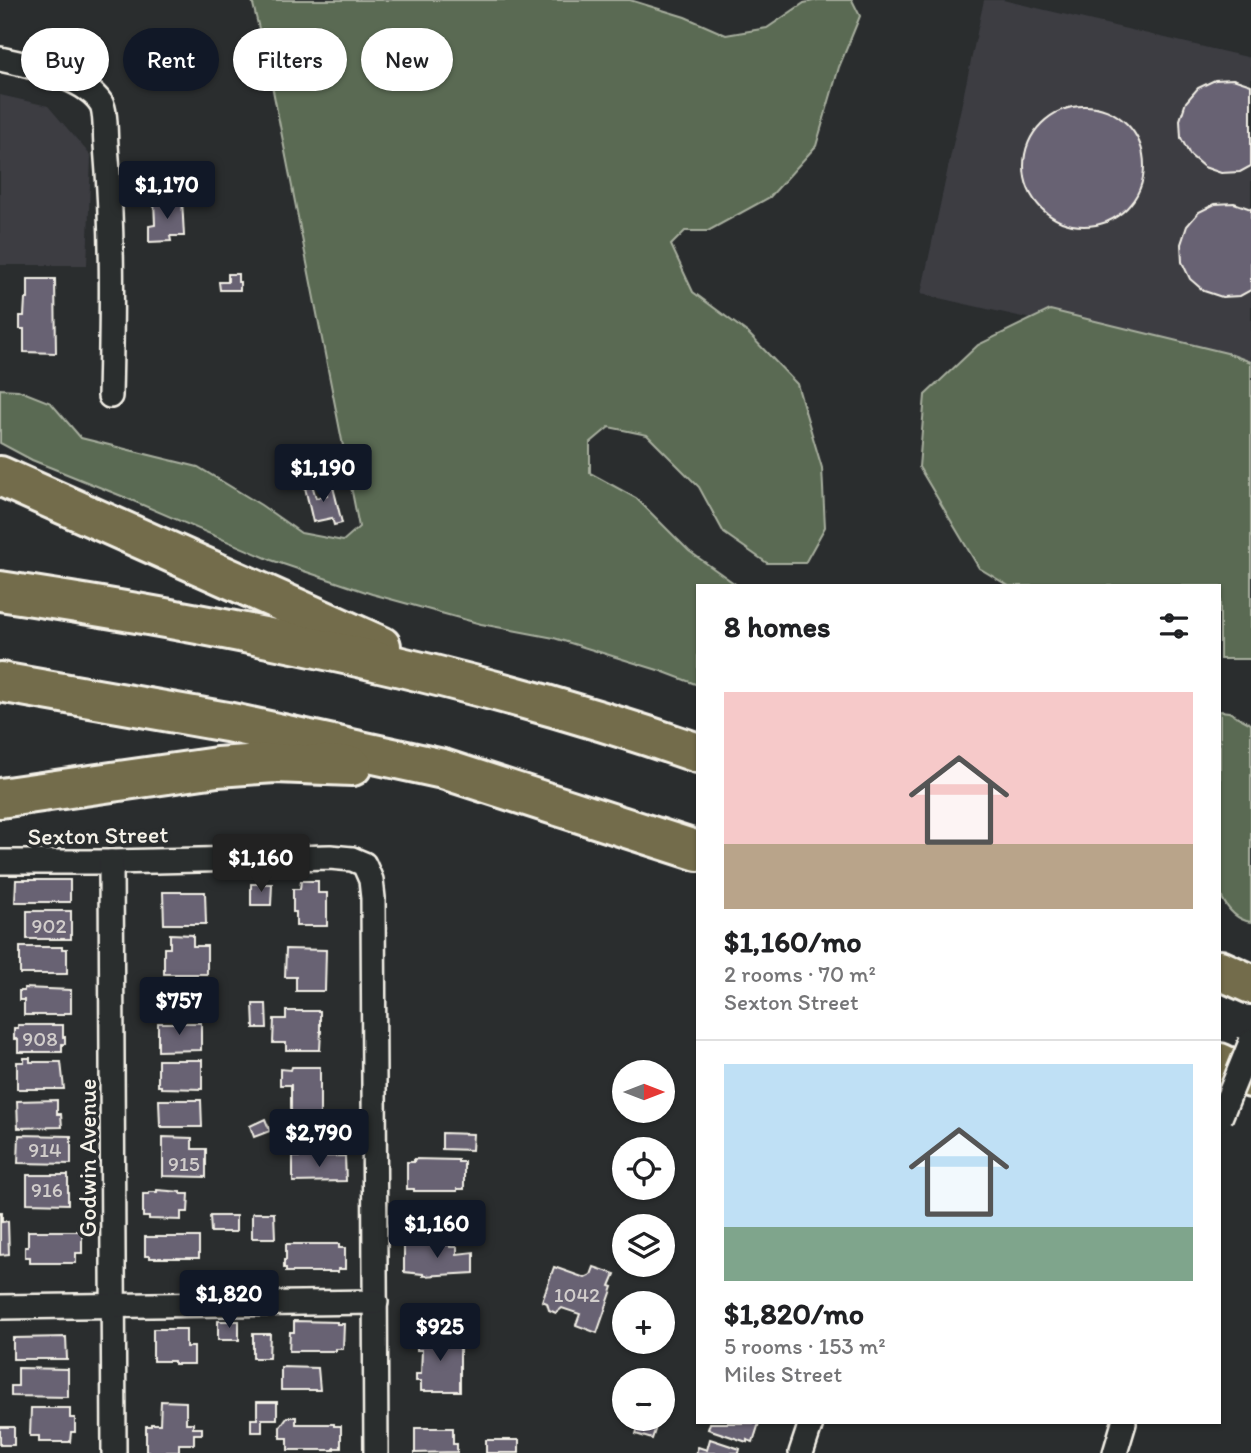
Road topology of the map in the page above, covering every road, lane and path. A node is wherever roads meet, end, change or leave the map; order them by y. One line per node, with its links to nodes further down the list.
1 (0, 59): 2 (street)
2 (110, 396)
3 (0, 476): 5 (highway)
4 (0, 591): 5 (highway)
5 (456, 680): 7 (highway)
6 (0, 681): 8 (highway)
7 (696, 752)
8 (484, 781): 9 (highway); 10 (highway)
9 (0, 798)
10 (696, 850)
11 (0, 862): 12 (street, Sexton Street)
12 (111, 862): 19 (street, Sexton Street); 20 (street, Godwin Avenue)
13 (1221, 970): 14 (highway)
14 (1251, 984)
15 (1251, 1042): 18 (street, bridge)
16 (1221, 1063): 17 (highway)
17 (1251, 1078)
18 (1221, 1116)
19 (376, 1302): 20 (street); 25 (street)
20 (114, 1306): 21 (street); 24 (street, Godwin Avenue)
21 (0, 1307)
22 (811, 1424): 26 (street)
23 (1124, 1424): 27 (street)
24 (114, 1453)
25 (376, 1453)
26 (801, 1453)
27 (1115, 1453)

